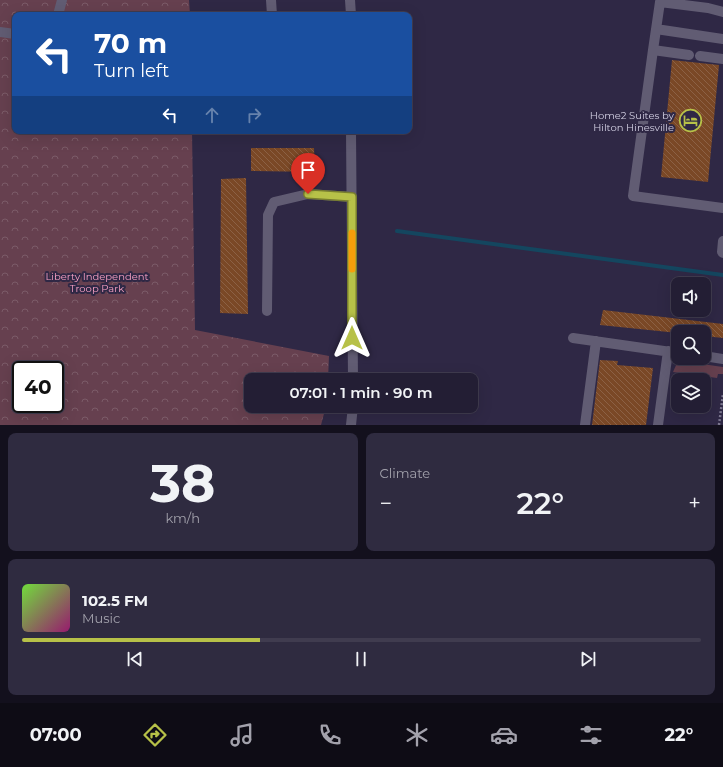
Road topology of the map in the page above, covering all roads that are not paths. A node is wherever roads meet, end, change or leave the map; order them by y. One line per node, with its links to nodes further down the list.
1 (62, 0): 4 (street)
2 (271, 0): 5 (street)
3 (350, 0): 6 (street)
4 (59, 12)
5 (272, 12)
6 (351, 12)
7 (723, 12): 8 (street)
8 (656, 29): 11 (street); 12 (street)
9 (0, 32): 10 (street)
10 (12, 34)
11 (723, 39)
12 (653, 50): 13 (street); 18 (street)
13 (689, 55)
14 (700, 56): 15 (street)
15 (723, 59)
16 (351, 134): 17 (street)
17 (352, 197): 21 (street); 28 (street)
18 (723, 208)
19 (723, 241): 20 (street)
20 (723, 253)
21 (267, 311)
22 (573, 338): 23 (street)
23 (596, 341): 24 (street); 31 (street)
24 (671, 352)
25 (711, 357): 26 (street)
26 (723, 359)
27 (671, 362): 32 (street)
28 (352, 373)
29 (352, 413): 30 (street)
30 (351, 425)
31 (585, 425)
32 (658, 425)

